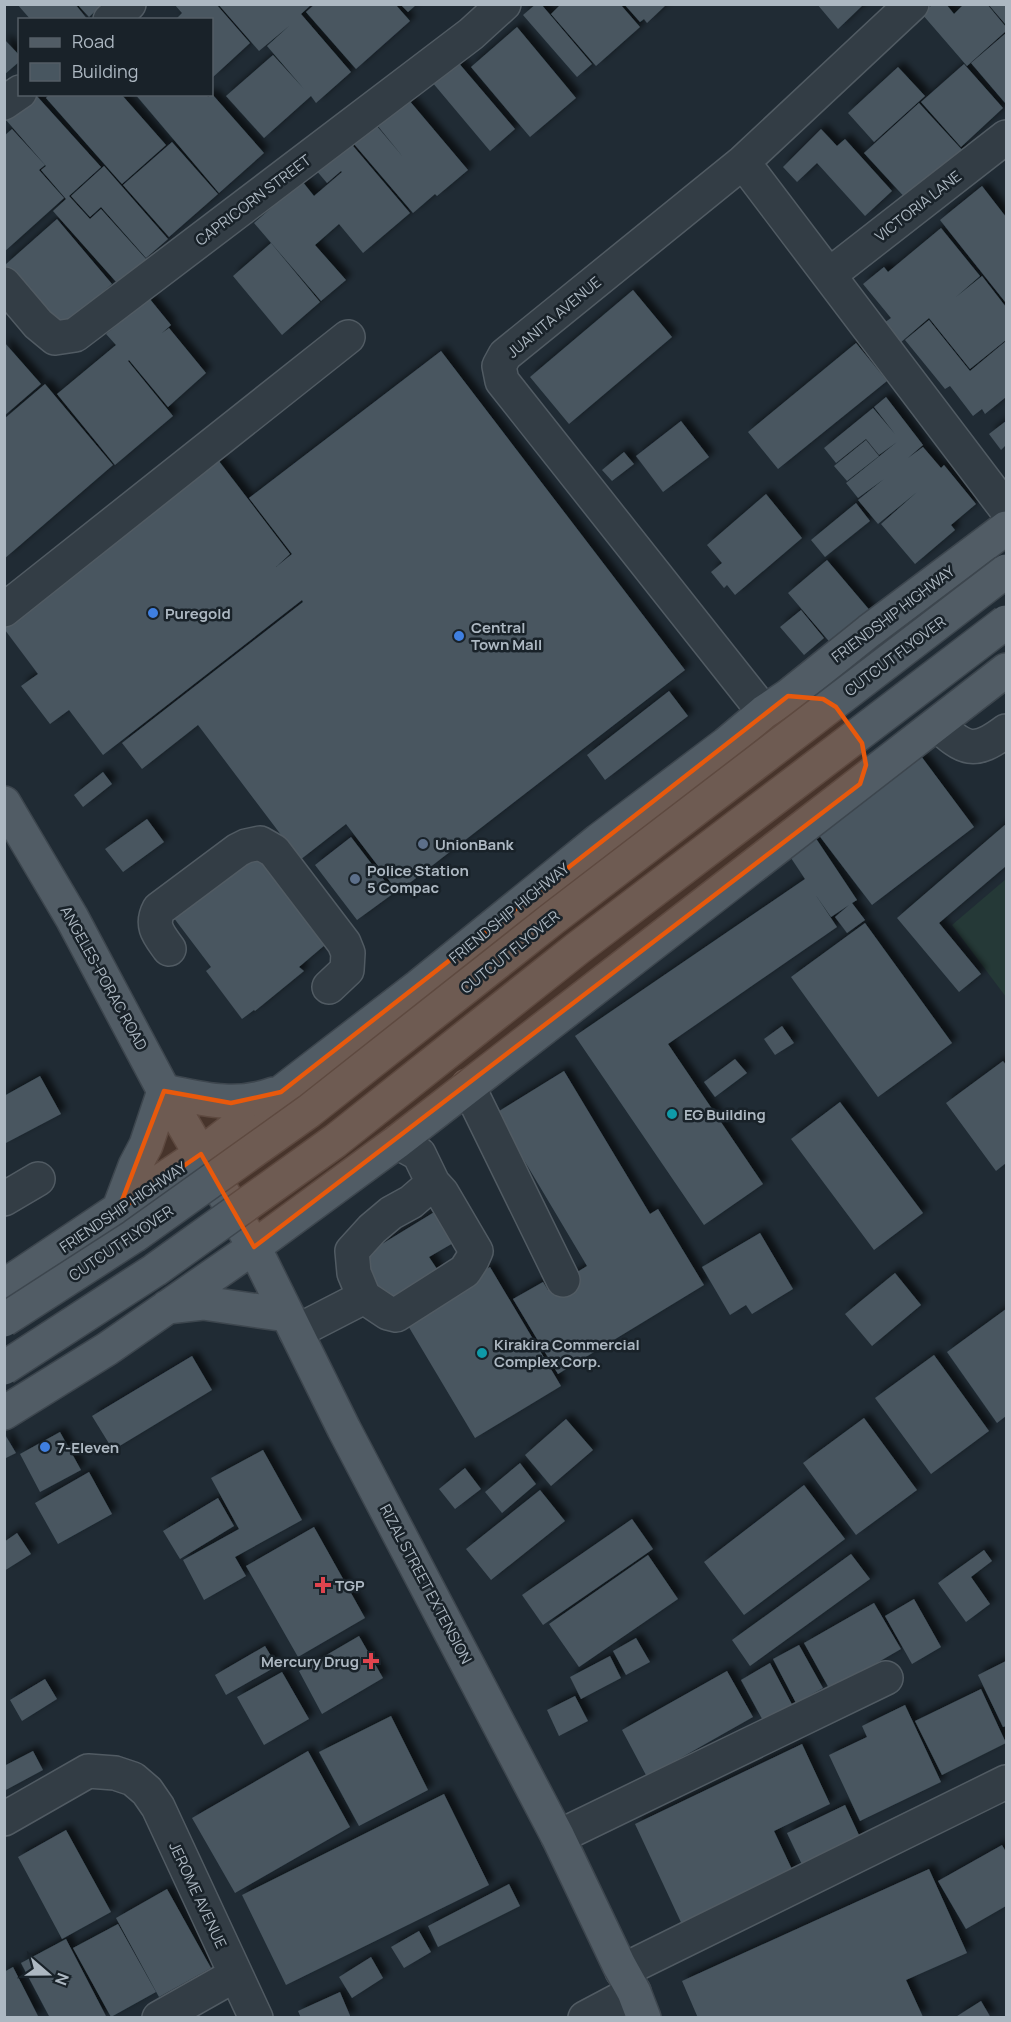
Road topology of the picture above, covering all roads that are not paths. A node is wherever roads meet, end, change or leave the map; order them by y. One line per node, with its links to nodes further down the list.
1 (129, 4): 4 (street)
2 (504, 4): 10 (street, CAPRICORN STREET)
3 (912, 4): 8 (street, JUANITA AVENUE)
4 (112, 18)
5 (18, 94): 6 (street)
6 (4, 104)
7 (1006, 137): 9 (street, VICTORIA LANE)
8 (743, 162): 9 (street); 18 (street, JUANITA AVENUE)
9 (829, 275): 12 (street)
10 (4, 284)
11 (348, 337): 15 (street)
12 (1006, 509)
13 (1006, 528): 18 (main road, FRIENDSHIP HIGHWAY)
14 (1006, 571): 40 (main road, CUTCUT FLYOVER, bridge)
15 (4, 610)
16 (1006, 622): 42 (main road, bridge)
17 (1006, 670): 19 (main road)
18 (776, 704): 21 (main road); 24 (main road, FRIENDSHIP HIGHWAY)
19 (937, 724): 20 (street); 21 (main road)
20 (1006, 731)
21 (860, 784): 26 (main road)
22 (4, 803): 27 (main road, ANGELES-PORAC ROAD)
23 (169, 949): 25 (street)
24 (419, 986): 26 (main road); 28 (main road, FRIENDSHIP HIGHWAY)
25 (329, 987)
26 (477, 1079): 29 (main road); 36 (street)
27 (164, 1091): 28 (main road); 30 (main road, ANGELES-PORAC ROAD); 34 (main road)
28 (281, 1092): 30 (main road, FRIENDSHIP HIGHWAY)
29 (397, 1142): 32 (street); 35 (main road)
30 (201, 1154): 34 (main road, FRIENDSHIP HIGHWAY); 35 (main road, RIZAL STREET EXTENSION)
31 (38, 1179): 33 (street)
32 (432, 1183): 38 (street); 38 (street)
33 (4, 1199)
34 (118, 1211): 37 (main road, FRIENDSHIP HIGHWAY)
35 (254, 1247): 39 (main road); 41 (main road, RIZAL STREET EXTENSION)
36 (563, 1280)
37 (4, 1286)
38 (364, 1297): 41 (street)
39 (167, 1307): 41 (main road); 43 (main road)
40 (4, 1320)
41 (291, 1324): 47 (main road, RIZAL STREET EXTENSION)
42 (4, 1368)
43 (4, 1413)
44 (886, 1678): 47 (street)
45 (1006, 1782): 49 (street)
46 (4, 1818): 48 (street, JEROME AVENUE)
47 (558, 1837): 49 (main road, RIZAL STREET EXTENSION)
48 (235, 1975): 50 (street); 51 (street, JEROME AVENUE)
49 (633, 1993): 52 (street)
50 (159, 2018)
51 (256, 2018)
52 (585, 2018)

